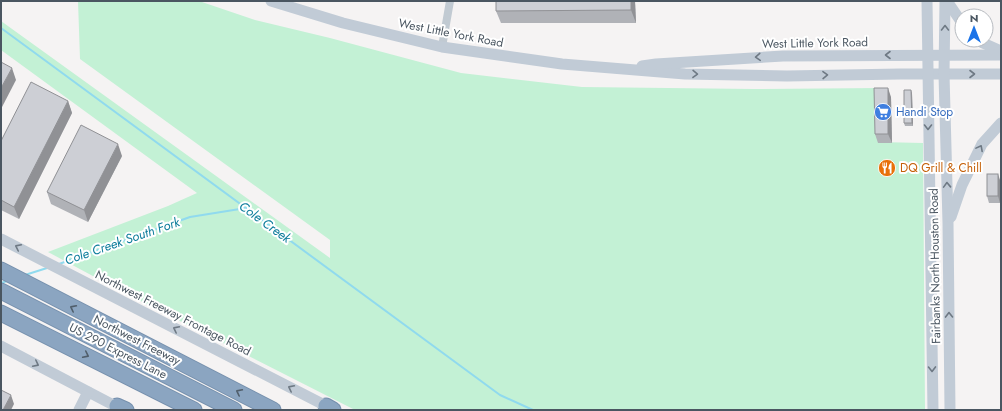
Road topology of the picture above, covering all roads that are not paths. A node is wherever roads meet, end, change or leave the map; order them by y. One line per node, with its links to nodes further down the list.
1 (271, 1): 6 (main road, West Little York Road)
2 (450, 1): 6 (street)
3 (927, 1): 7 (main road, Fairbanks North Houston Road)
4 (946, 1): 5 (main road); 8 (main road, Fairbanks North Houston Road, one-way to 4)
5 (954, 12)
6 (442, 47): 10 (main road, West Little York Road)
7 (927, 55): 8 (main road, West Little York Road); 10 (main road, West Little York Road, one-way to 10); 11 (main road, Fairbanks North Houston Road)
8 (945, 55): 9 (main road, West Little York Road); 12 (main road, Fairbanks North Houston Road)
9 (1001, 56)
10 (629, 68): 11 (main road, West Little York Road, one-way to 11)
11 (927, 74): 12 (main road, West Little York Road); 21 (main road, Fairbanks North Houston Road, one-way to 21)
12 (944, 74): 13 (main road, West Little York Road, one-way to 13); 15 (main road, Fairbanks North Houston Road, one-way to 12)
13 (1001, 74)
14 (1001, 123): 15 (main road, one-way to 14)
15 (948, 223): 20 (main road, Fairbanks North Houston Road, one-way to 15)
16 (1, 239): 25 (main road, Northwest Freeway Frontage Road, one-way to 16)
17 (1, 270): 29 (highway, Northwest Freeway, one-way to 17)
18 (3, 292): 28 (highway, US 290 Express Lane)
19 (1, 313): 27 (highway, one-way to 27)
20 (950, 342): 21 (main road); 31 (main road, Fairbanks North Houston Road)
21 (932, 343): 30 (main road, Fairbanks North Houston Road, one-way to 30)
22 (1, 346): 23 (main road, one-way to 23)
23 (88, 392): 24 (main road); 26 (main road)
24 (114, 407)
25 (331, 409)
26 (79, 410)
27 (194, 410)
28 (234, 410)
29 (274, 410)
30 (933, 410)
31 (950, 410)

